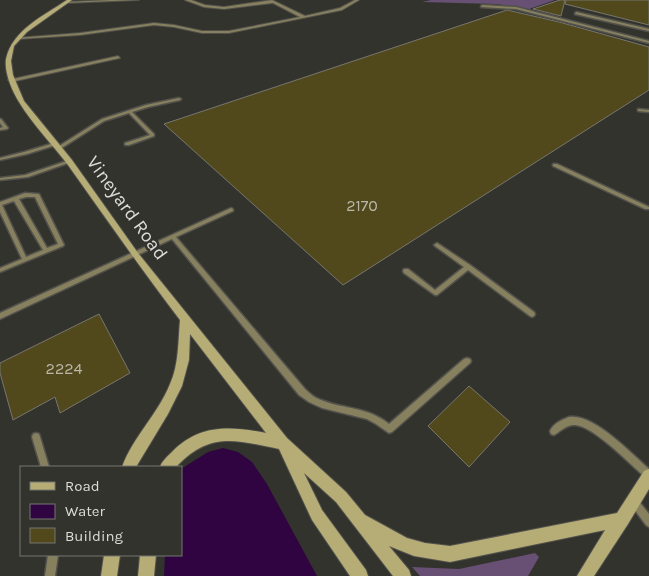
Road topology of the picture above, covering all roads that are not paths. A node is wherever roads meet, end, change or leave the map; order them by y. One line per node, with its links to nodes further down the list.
1 (137, 0): 4 (street)
2 (187, 0): 5 (street)
3 (357, 0): 8 (street)
4 (68, 1): 10 (street)
5 (271, 1): 8 (street)
6 (482, 6): 11 (lane)
7 (576, 12): 9 (lane)
8 (304, 17): 10 (street)
9 (649, 30)
10 (18, 38): 13 (street)
11 (649, 42)
12 (118, 57): 15 (street)
13 (8, 61): 14 (street); 15 (street, Vineyard Road)
14 (0, 62)
15 (11, 80): 23 (street, Vineyard Road)
16 (179, 99): 19 (lane)
17 (639, 110): 18 (lane)
18 (649, 110)
19 (129, 111): 22 (lane); 23 (lane)
20 (0, 120): 21 (lane)
21 (0, 130)
22 (127, 144)
23 (56, 146): 24 (lane); 25 (street, Vineyard Road)
24 (0, 159)
25 (69, 162): 27 (lane); 35 (street, Vineyard Road)
26 (555, 165): 30 (lane)
27 (0, 179)
28 (16, 199): 29 (lane); 34 (lane); 34 (lane)
29 (0, 205): 36 (lane)
30 (647, 208)
31 (231, 210): 32 (lane)
32 (173, 237): 35 (lane); 43 (lane)
33 (437, 245): 37 (lane)
34 (46, 251): 36 (lane)
35 (135, 255): 41 (lane); 42 (street, Vineyard Road)
36 (25, 260): 38 (lane)
37 (468, 267): 39 (lane); 40 (lane)
38 (1, 268)
39 (406, 271)
40 (532, 314)
41 (0, 316)
42 (185, 319): 46 (street, Vineyard Road); 48 (street)
43 (467, 361)
44 (554, 431): 50 (lane)
45 (36, 437): 47 (lane)
46 (282, 443): 49 (street); 52 (street, Vineyard Road); 61 (street, Vineyard Road)
47 (45, 466)
48 (130, 466)
49 (168, 466)
50 (649, 476): 51 (street)
51 (634, 502): 53 (street); 54 (lane)
52 (360, 519): 53 (street); 62 (street, Vineyard Road)
53 (623, 519): 63 (street)
54 (649, 522)
55 (53, 556): 58 (lane)
56 (112, 556): 59 (street)
57 (148, 556): 60 (street)
58 (50, 576)
59 (109, 576)
60 (146, 576)
61 (360, 576)
62 (403, 576)
63 (585, 576)

